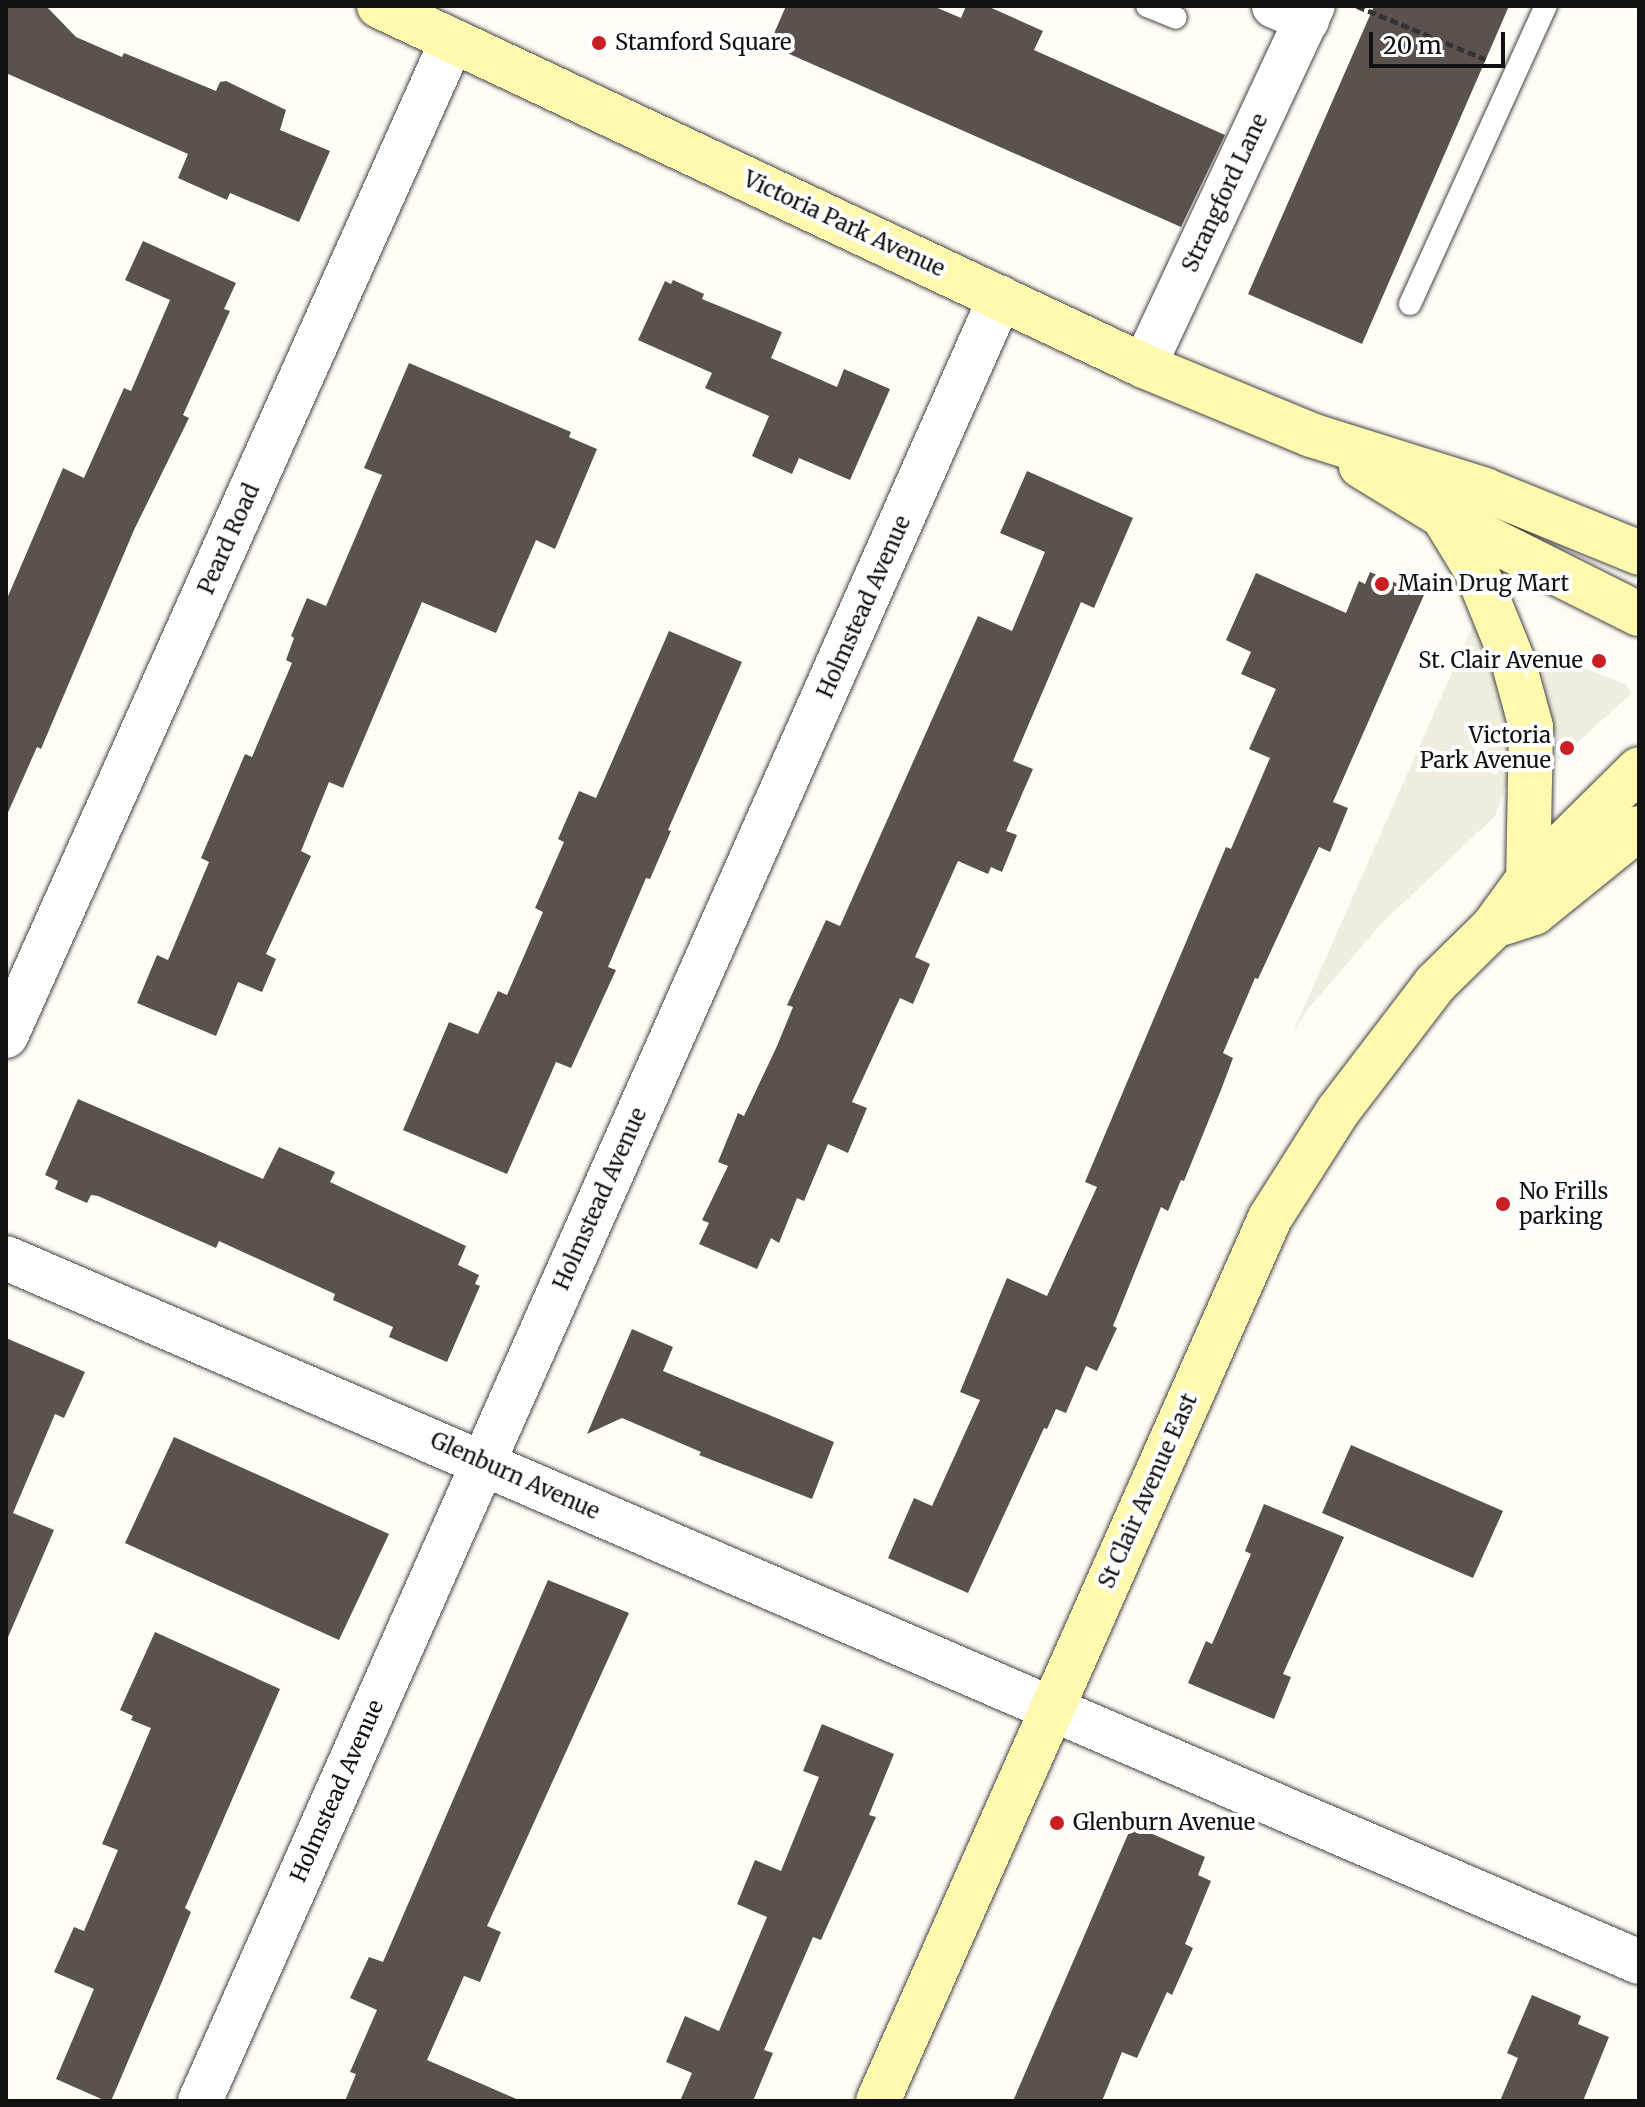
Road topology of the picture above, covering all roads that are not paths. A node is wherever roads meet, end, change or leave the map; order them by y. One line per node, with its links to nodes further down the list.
1 (379, 6): 6 (main road, Victoria Park Avenue)
2 (1147, 6): 5 (lane)
3 (1546, 6): 8 (lane)
4 (1298, 11): 9 (street, Strangford Lane)
5 (1176, 18)
6 (452, 41): 7 (main road, Victoria Park Avenue); 18 (street, Peard Road)
7 (1000, 298): 9 (main road, Victoria Park Avenue); 20 (street, Holmstead Avenue)
8 (1410, 304)
9 (1144, 366): 10 (main road, Victoria Park Avenue)
10 (1311, 435): 11 (main road, Victoria Park Avenue); 12 (main road, Victoria Park Avenue)
11 (1443, 516): 13 (main road, Victoria Park Avenue); 16 (main road)
12 (1639, 553)
13 (1639, 614)
14 (1639, 769): 16 (main road, St Clair Avenue East)
15 (1639, 828): 17 (main road, St Clair Avenue East)
16 (1528, 879): 17 (main road, St Clair Avenue East)
17 (1493, 927): 21 (main road, St Clair Avenue East)
18 (6, 1036)
19 (6, 1258): 20 (street, Glenburn Avenue)
20 (484, 1462): 21 (street, Glenburn Avenue); 23 (street, Holmstead Avenue)
21 (1051, 1709): 22 (street, Glenburn Avenue); 24 (main road, St Clair Avenue East)
22 (1639, 1962)
23 (200, 2101)
24 (878, 2101)

